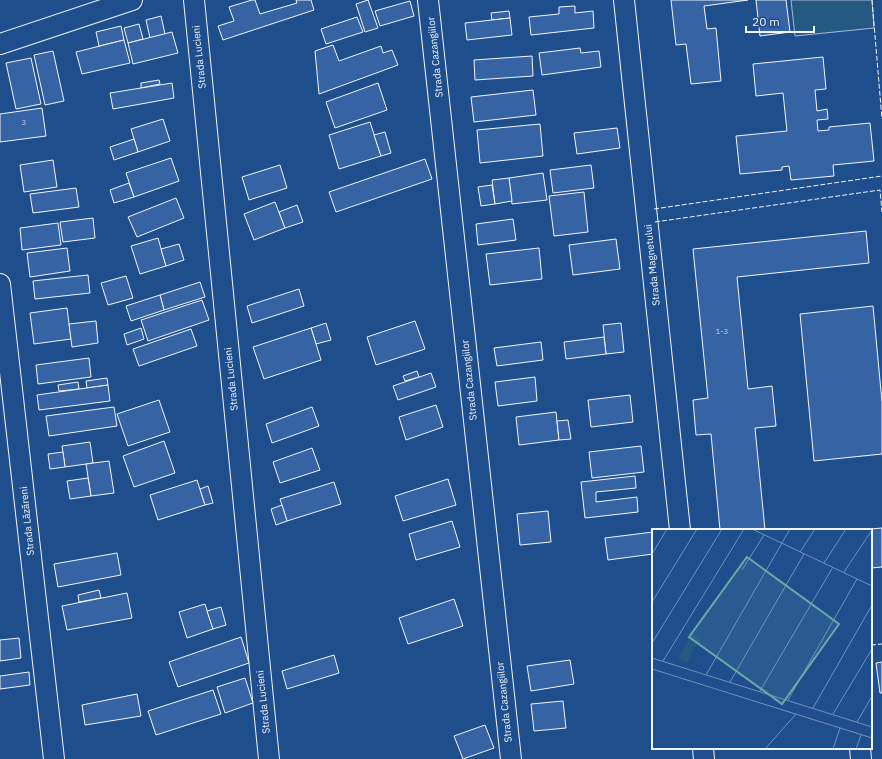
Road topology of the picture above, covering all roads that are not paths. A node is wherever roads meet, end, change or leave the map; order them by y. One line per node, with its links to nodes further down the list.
1 (132, 0): 5 (street)
2 (194, 0): 11 (street, Strada Lucieni)
3 (428, 0): 12 (street, Strada Cazangiilor)
4 (624, 0): 7 (street, Strada Magnetului)
5 (0, 44)
6 (0, 284): 10 (street, Strada Lăzăreni)
7 (680, 529)
8 (703, 749): 13 (street)
9 (860, 749): 14 (street)
10 (54, 759)
11 (269, 759)
12 (510, 759)
13 (704, 759)
14 (861, 759)

